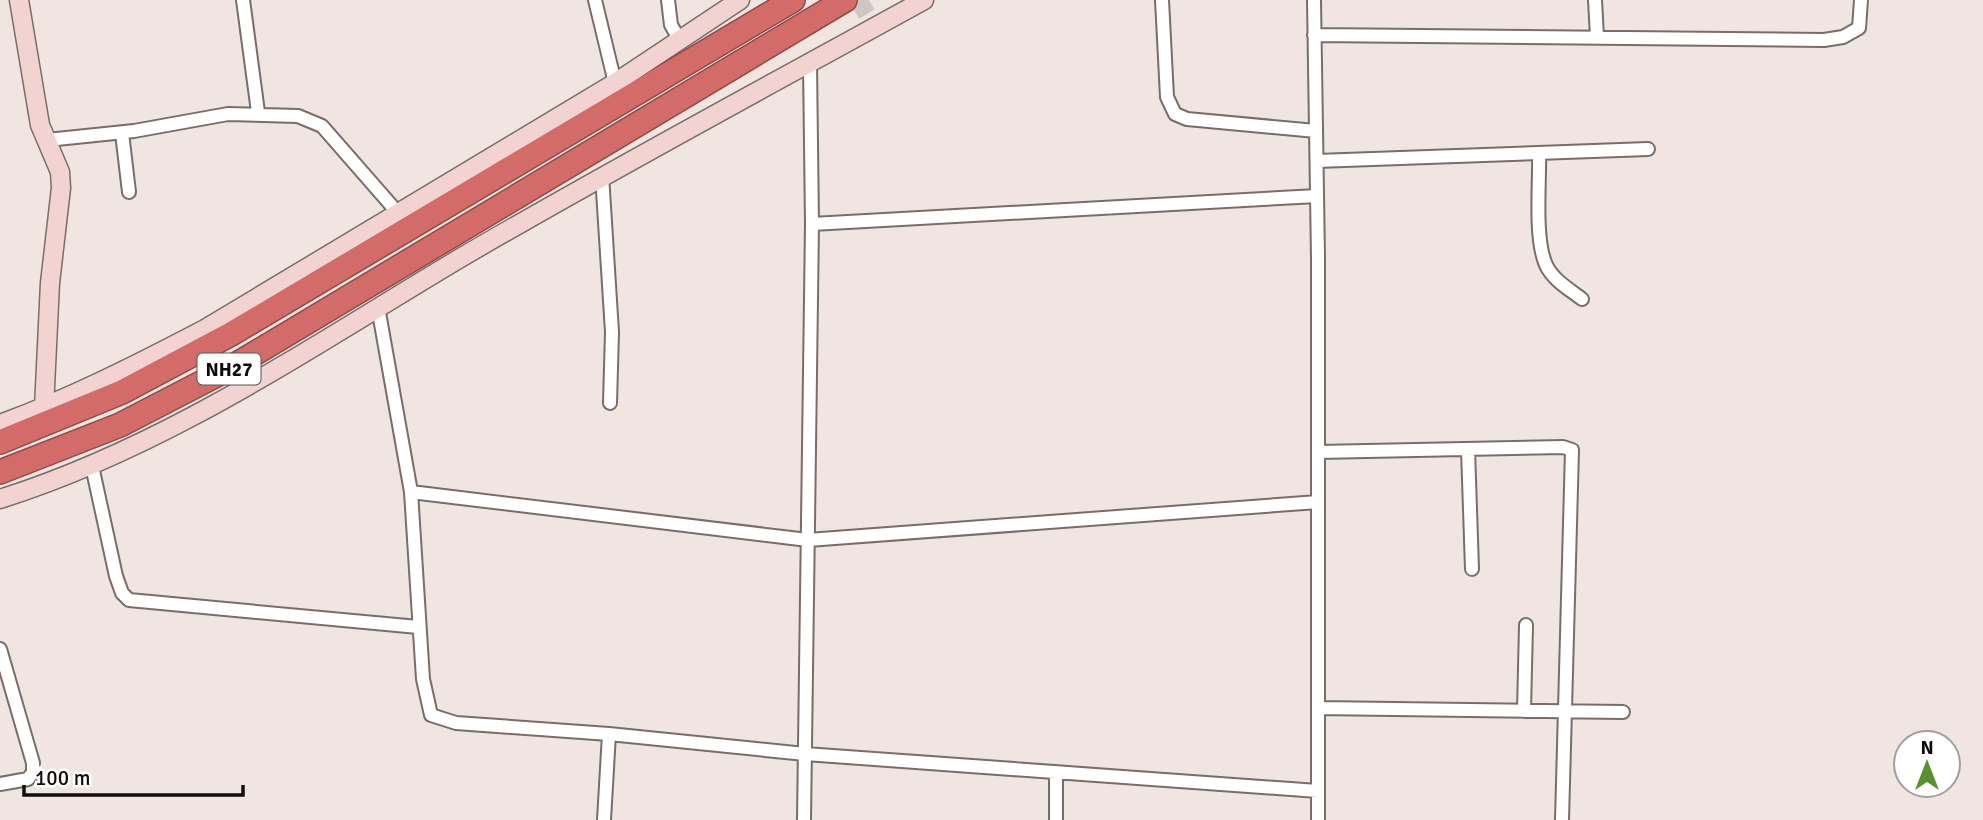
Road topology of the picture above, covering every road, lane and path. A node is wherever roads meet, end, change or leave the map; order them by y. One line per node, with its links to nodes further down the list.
1 (19, 0): 21 (street)
2 (243, 0): 18 (street)
3 (595, 0): 17 (street)
4 (668, 0): 15 (street)
5 (740, 0): 15 (street)
6 (793, 0): 35 (highway, NH27)
7 (924, 0): 16 (street)
8 (1162, 0): 19 (street)
9 (1314, 0): 13 (street)
10 (1595, 0): 14 (street)
11 (1861, 0): 14 (street)
12 (839, 4): 39 (highway, NH27)
13 (1314, 35): 14 (street); 19 (street)
14 (1597, 37)
15 (681, 42): 17 (street)
16 (810, 64): 25 (street); 29 (street)
17 (615, 83): 28 (street)
18 (258, 113): 20 (street); 28 (street)
19 (1316, 131): 24 (street)
20 (122, 133): 21 (street); 26 (street)
21 (47, 140): 33 (street)
22 (1648, 149): 23 (street)
23 (1539, 153): 24 (street); 30 (street)
24 (1317, 161): 27 (street)
25 (602, 175): 31 (street); 32 (street)
26 (129, 192)
27 (1317, 196): 29 (street); 37 (street)
28 (398, 213): 33 (street)
29 (812, 224): 43 (street)
30 (1582, 299)
31 (378, 307): 38 (street); 40 (street)
32 (610, 403)
33 (44, 408): 34 (street)
34 (0, 424)
35 (0, 442)
36 (1468, 449): 37 (street); 44 (street); 50 (street)
37 (1318, 452): 42 (street)
38 (92, 466): 41 (street); 46 (street)
39 (0, 472)
40 (411, 492): 43 (street); 46 (street)
41 (0, 499)
42 (1318, 502): 43 (street); 48 (street)
43 (808, 540): 53 (street)
44 (1472, 569)
45 (1526, 625): 49 (street)
46 (418, 626): 52 (street)
47 (0, 649): 55 (street)
48 (1318, 708): 49 (street); 56 (street)
49 (1524, 711): 50 (street)
50 (1565, 711): 51 (street); 61 (street)
51 (1623, 712)
52 (609, 734): 53 (street); 57 (street)
53 (805, 754): 54 (street); 58 (street)
54 (1056, 772): 56 (street); 59 (street)
55 (0, 785)
56 (1318, 791): 60 (street)
57 (604, 820)
58 (804, 820)
59 (1056, 820)
60 (1318, 820)
61 (1562, 820)

